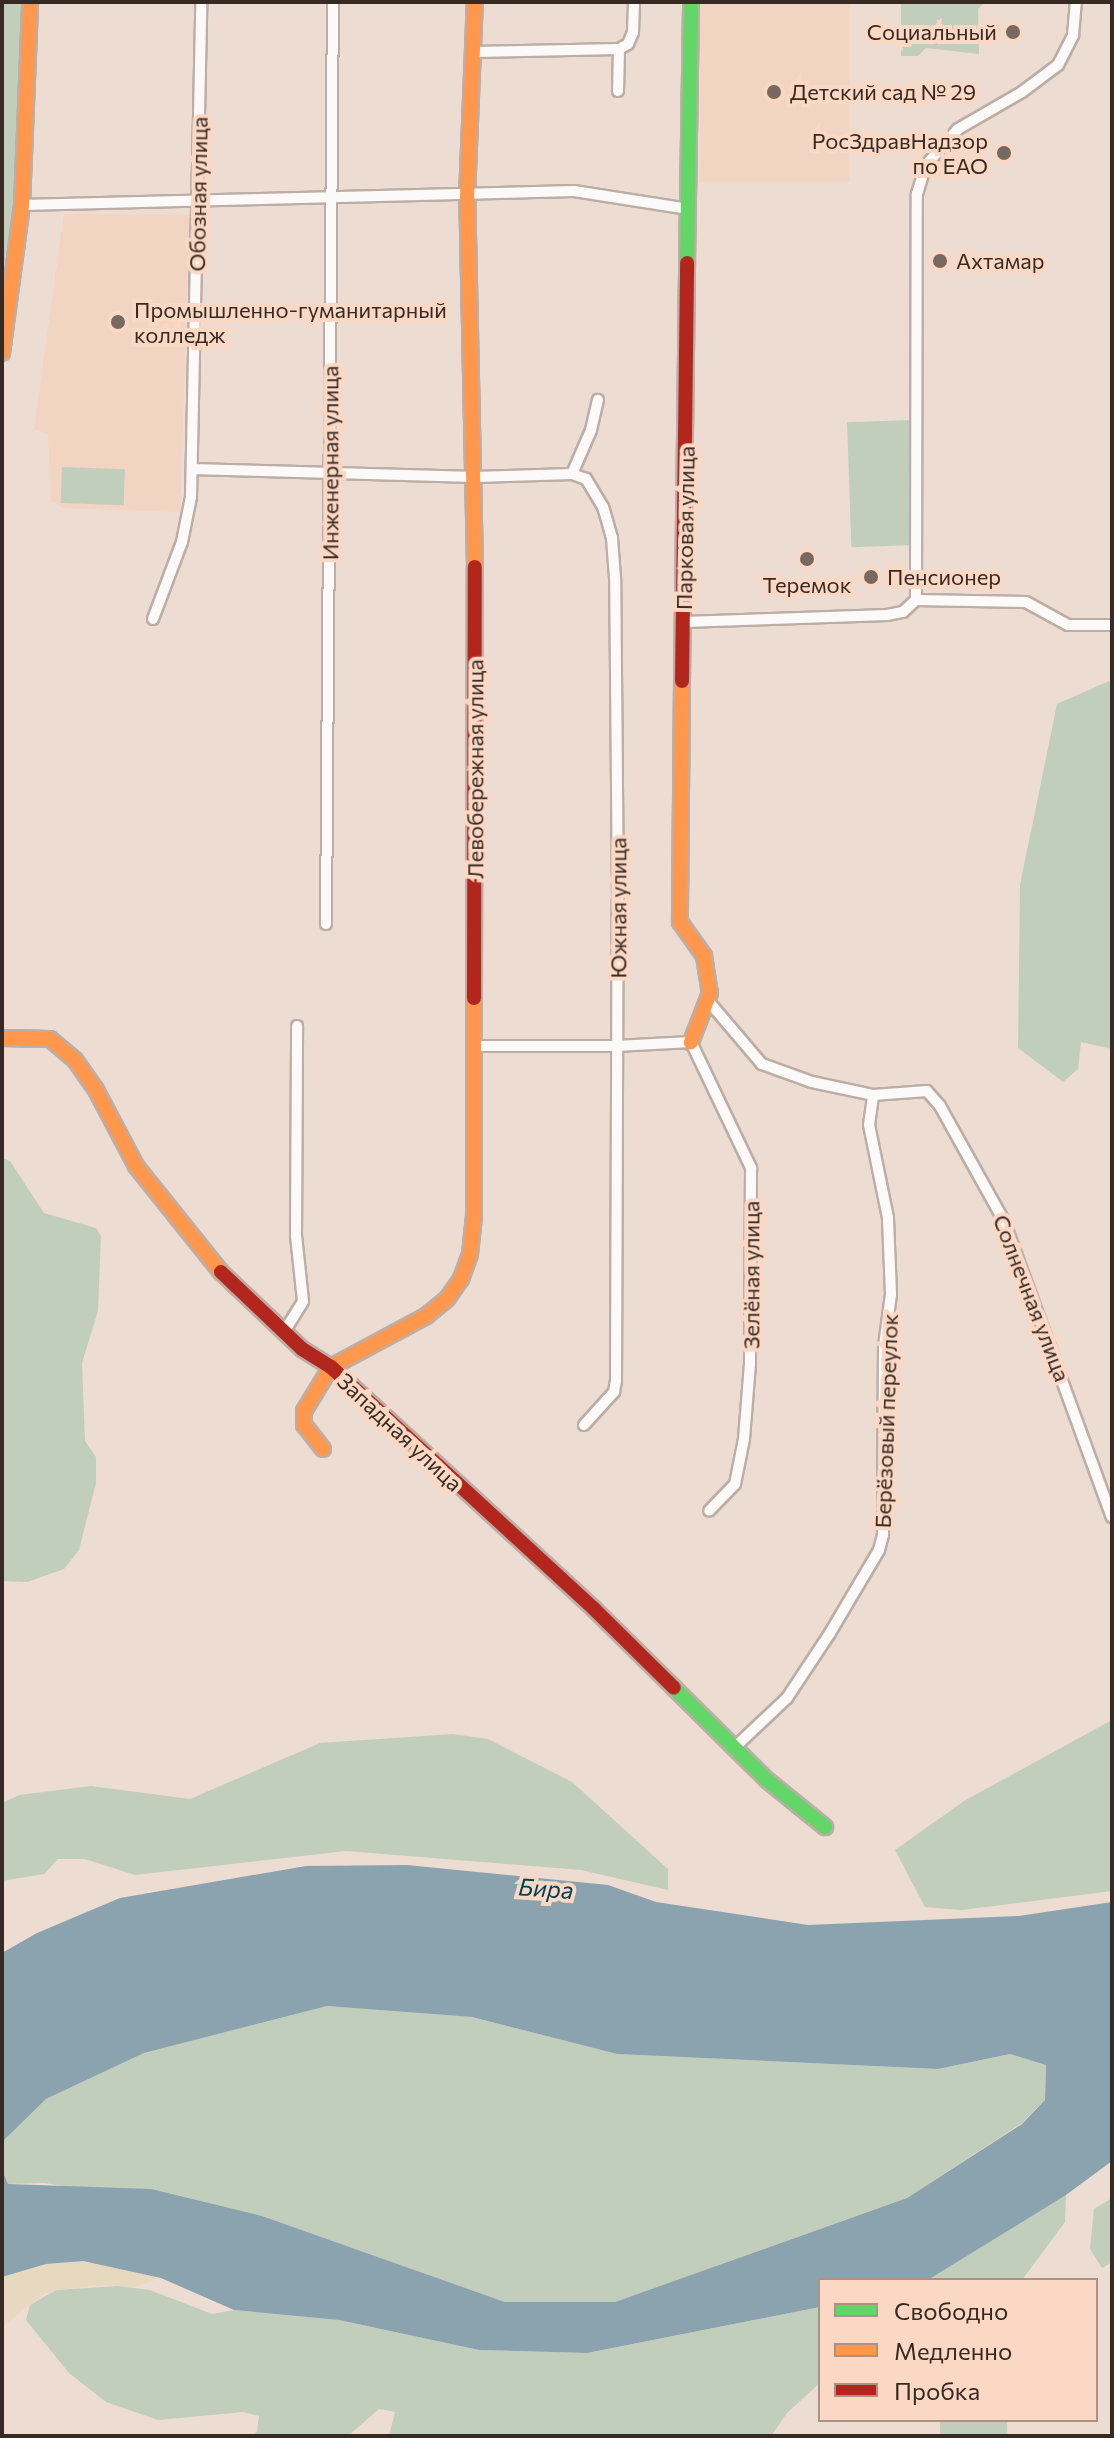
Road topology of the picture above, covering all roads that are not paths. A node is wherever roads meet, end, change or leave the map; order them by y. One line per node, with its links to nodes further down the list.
1 (30, 2): 14 (street)
2 (201, 2): 12 (street, Обозная улица)
3 (333, 2): 13 (street, Инженерная улица)
4 (475, 2): 9 (street, Левобережная улица)
5 (634, 2): 8 (street)
6 (691, 2): 15 (street, Парковая улица)
7 (1076, 2): 22 (street)
8 (619, 49): 9 (street); 10 (street)
9 (475, 52): 11 (street, Левобережная улица)
10 (618, 91)
11 (467, 197): 13 (street); 15 (street); 21 (street, Левобережная улица)
12 (199, 198): 13 (street); 14 (street); 18 (street, Обозная улица)
13 (332, 198): 19 (street, Инженерная улица)
14 (22, 205): 16 (street)
15 (689, 209): 24 (street, Парковая улица)
16 (2, 353)
17 (598, 400): 20 (street)
18 (192, 469): 19 (street); 23 (street, Обозная улица)
19 (330, 473): 21 (street); 26 (street, Инженерная улица)
20 (572, 474): 21 (street); 32 (street, Южная улица)
21 (475, 477): 31 (street, Левобережная улица)
22 (916, 600): 24 (street); 25 (street)
23 (153, 619)
24 (684, 622): 27 (street, Парковая улица)
25 (1112, 625)
26 (326, 924)
27 (710, 1003): 30 (street); 33 (street)
28 (297, 1026): 34 (street)
29 (2, 1038): 34 (street, Западная улица)
30 (691, 1042): 32 (street); 38 (street, Зелёная улица)
31 (474, 1046): 32 (street); 35 (street, Левобережная улица)
32 (616, 1046): 36 (street, Южная улица)
33 (873, 1095): 39 (street, Солнечная улица); 40 (street, Берёзовый переулок)
34 (284, 1332): 35 (street, Западная улица)
35 (331, 1367): 37 (street); 40 (street, Западная улица)
36 (584, 1425)
37 (323, 1449)
38 (709, 1511)
39 (1112, 1517)
40 (734, 1748): 41 (street, Западная улица)
41 (825, 1827)

